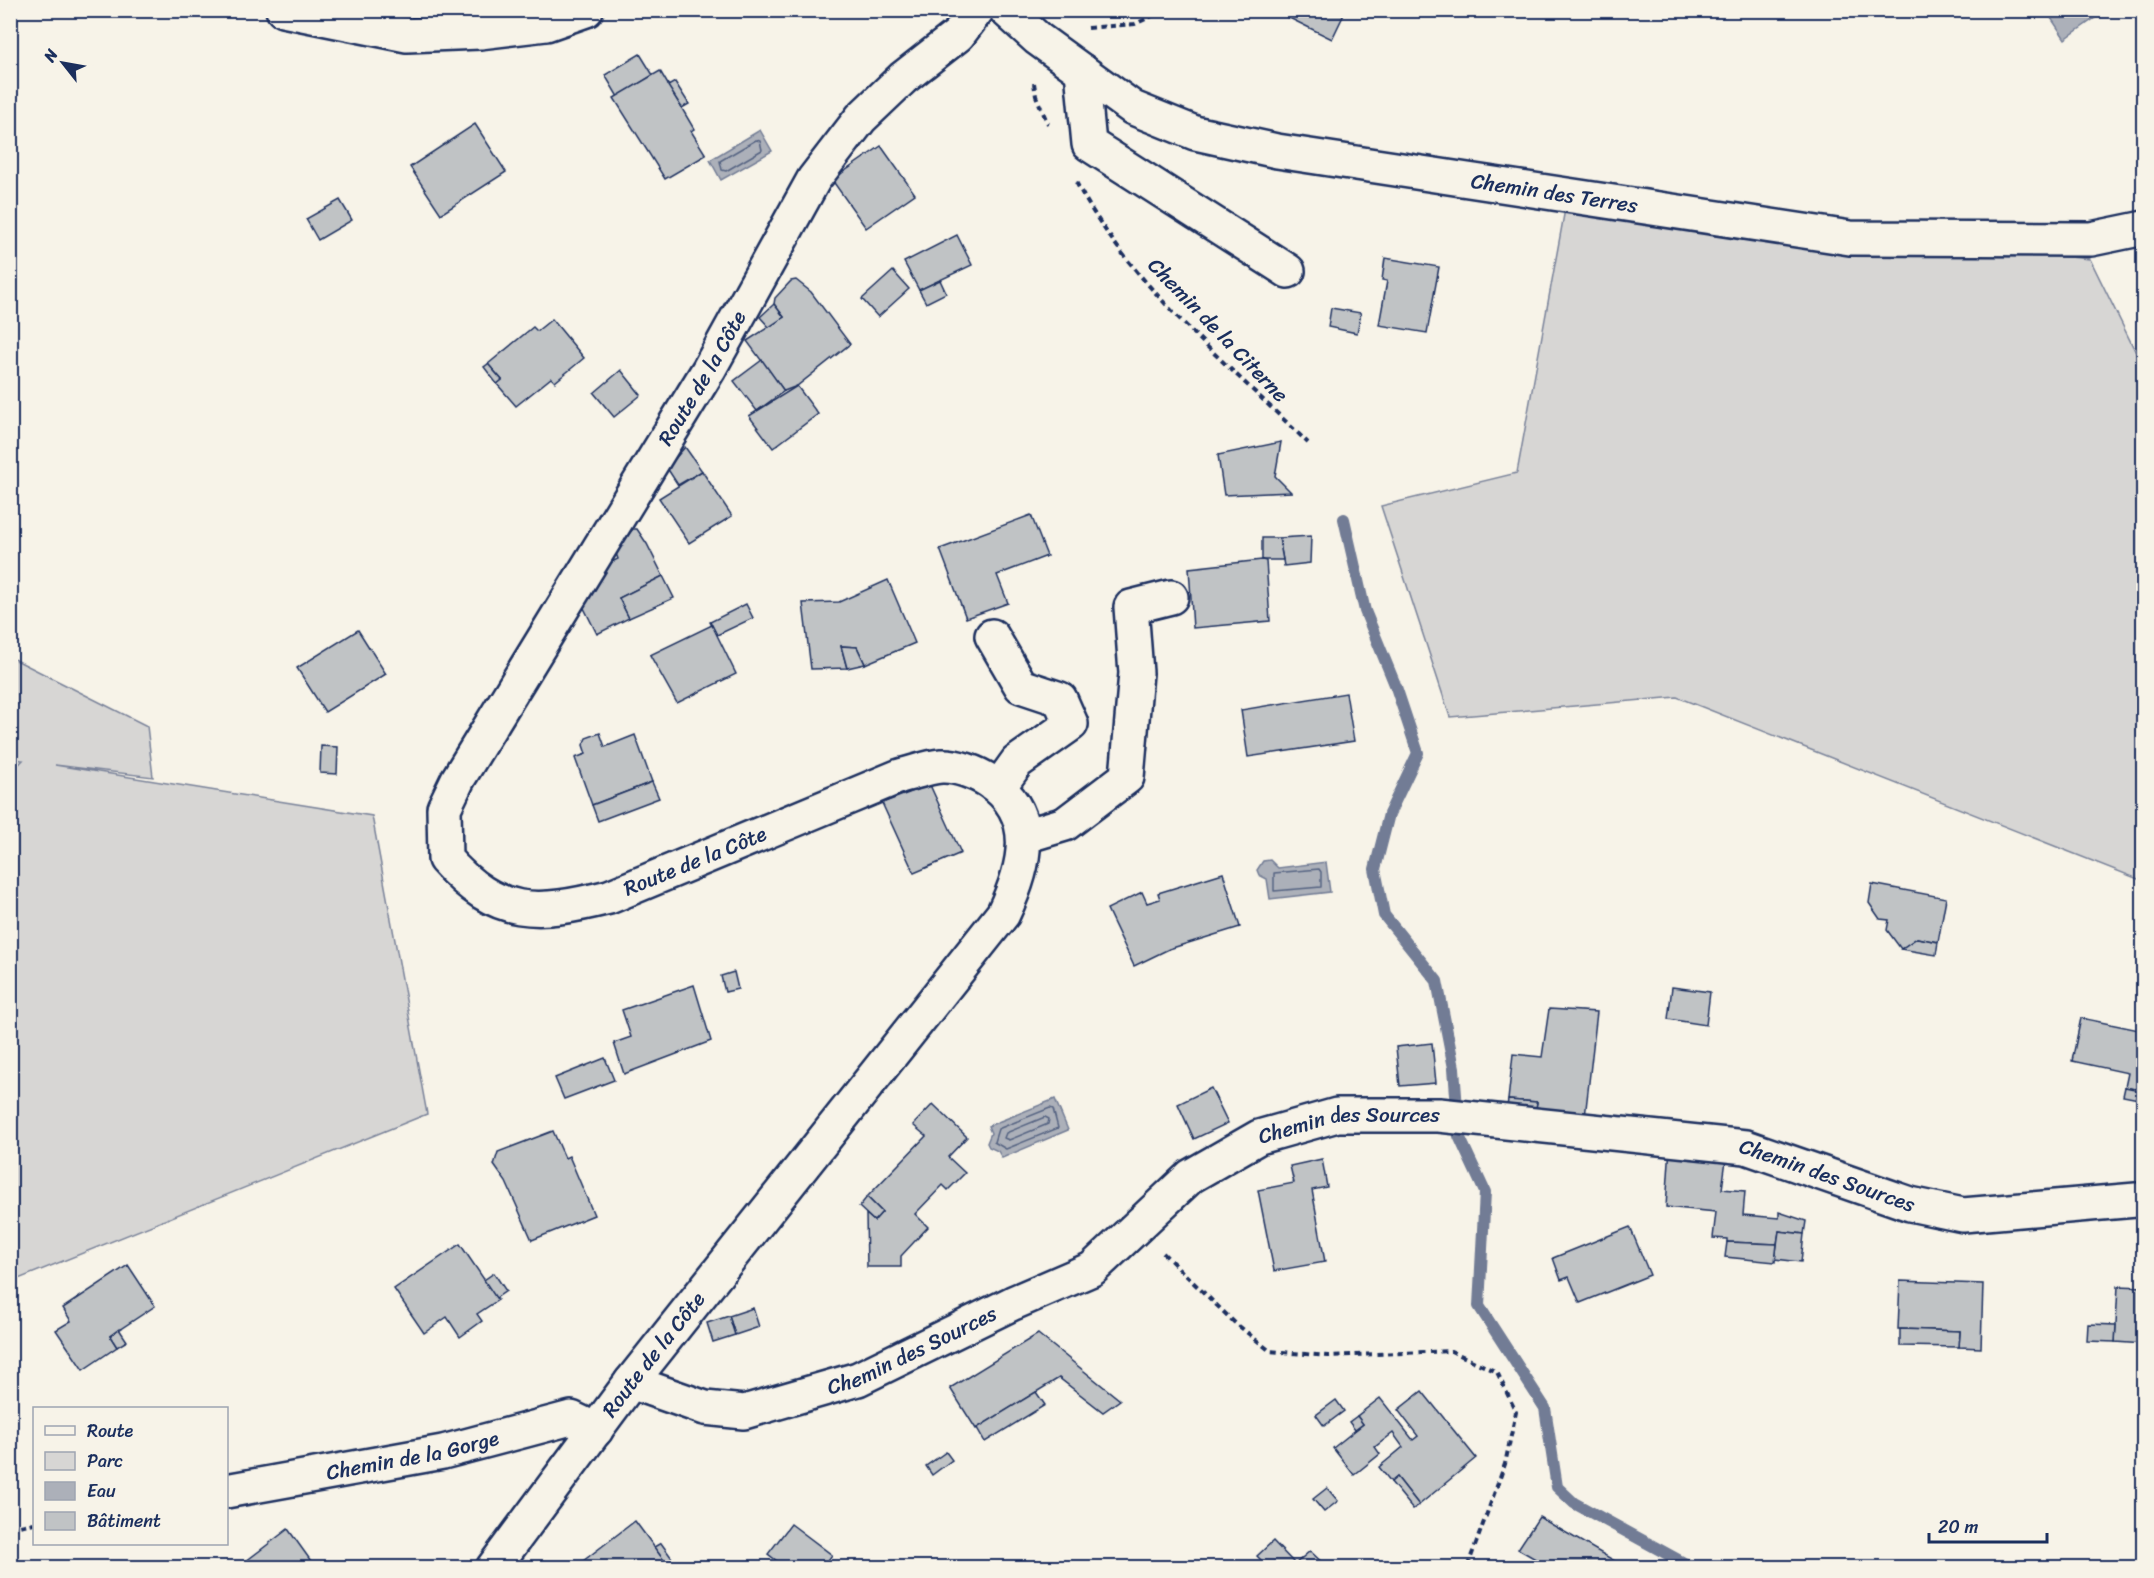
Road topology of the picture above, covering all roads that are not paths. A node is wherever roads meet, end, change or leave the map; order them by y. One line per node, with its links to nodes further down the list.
1 (283, 10): 2 (street)
2 (586, 10)
3 (977, 10): 10 (street, Route de la Côte)
4 (1006, 10): 5 (street, Chemin des Terres)
5 (1082, 71): 6 (street, Chemin des Terres); 7 (street)
6 (2144, 228)
7 (1288, 271)
8 (1171, 597): 11 (street)
9 (992, 636): 10 (street)
10 (999, 788): 11 (street, Route de la Côte)
11 (1024, 836): 13 (street, Route de la Côte)
12 (2136, 1200): 13 (street, Chemin des Sources)
13 (631, 1382): 14 (street, Route de la Côte)
14 (596, 1430): 15 (street, Chemin de la Gorge); 16 (street, Route de la Côte)
15 (228, 1491)
16 (493, 1568)

